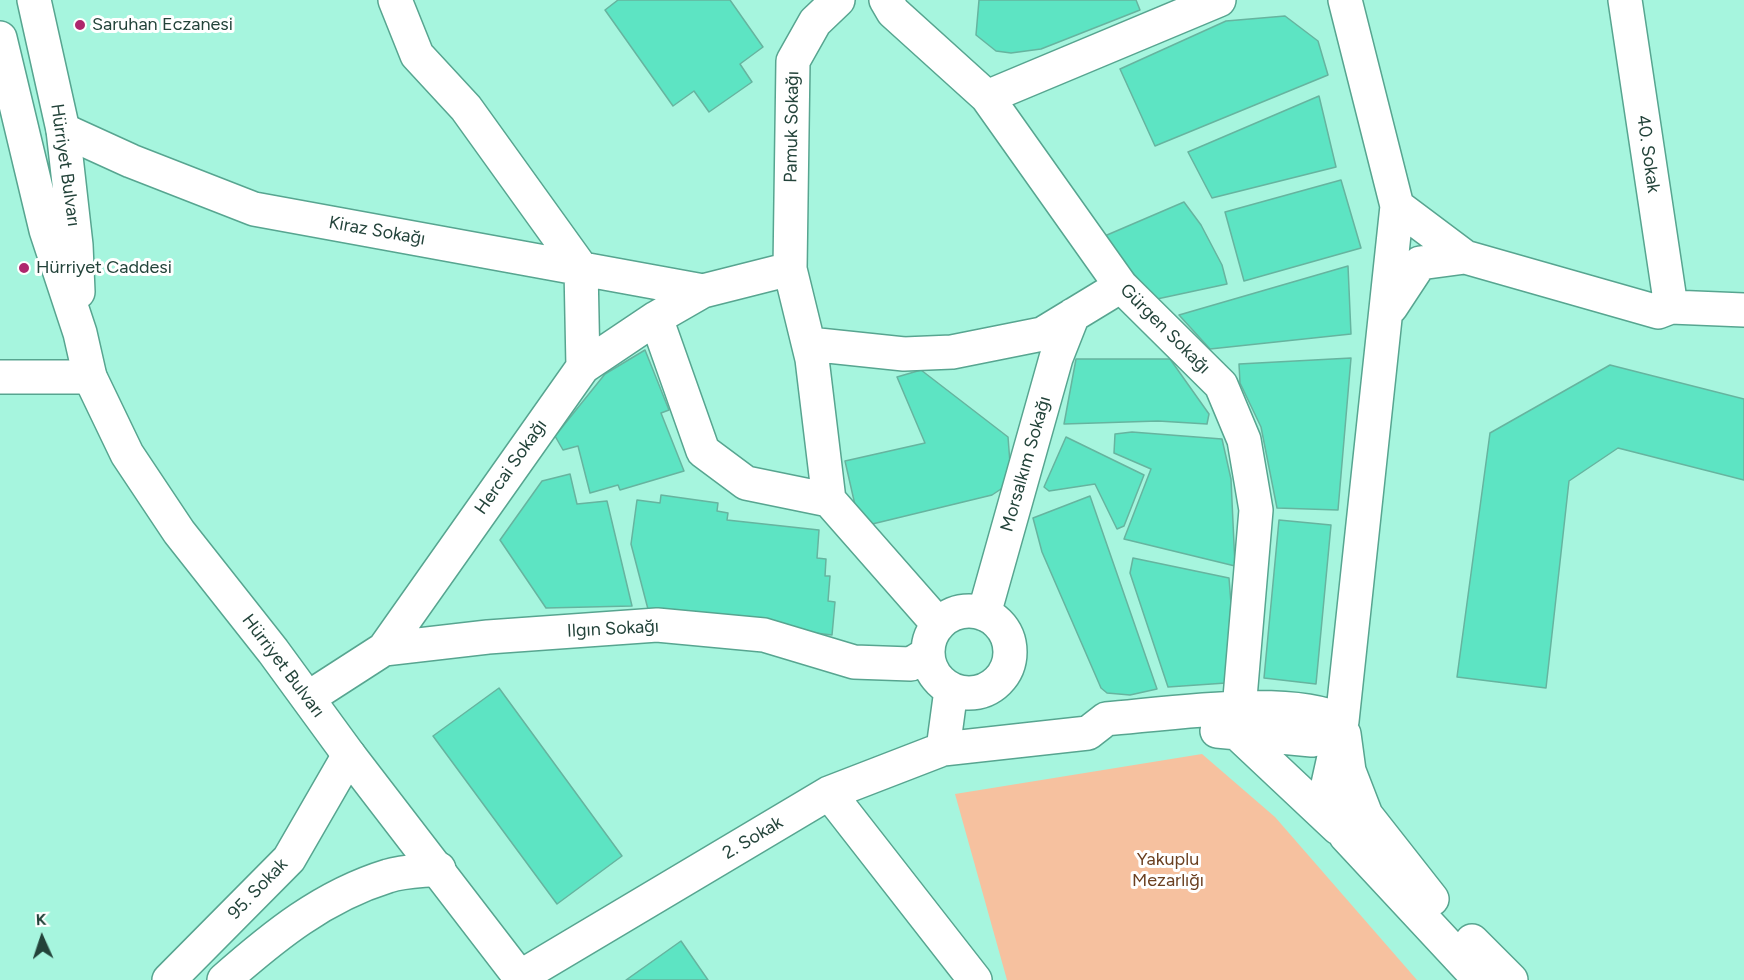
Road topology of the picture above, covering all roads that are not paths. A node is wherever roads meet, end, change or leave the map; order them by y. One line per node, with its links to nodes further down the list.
1 (34, 0): 12 (street, Hürriyet Bulvarı)
2 (395, 0): 15 (street)
3 (837, 0): 16 (street, Pamuk Sokağı)
4 (886, 0): 11 (street, Gürgen Sokağı)
5 (1219, 0): 8 (street)
6 (1345, 0): 13 (street)
7 (1625, 0): 19 (street, 40. Sokak)
8 (1162, 10): 11 (street)
9 (0, 38): 10 (street, Hürriyet Bulvarı)
10 (9, 74): 12 (street, Kiraz Sokağı); 24 (street, Hürriyet Bulvarı)
11 (987, 97): 17 (street, Gürgen Sokağı)
12 (63, 130): 15 (street, Kiraz Sokağı); 24 (street, Hürriyet Bulvarı)
13 (1397, 206): 14 (street); 21 (street)
14 (1465, 257): 19 (street); 21 (street)
15 (580, 268): 18 (street, Kiraz Sokağı); 26 (street)
16 (790, 269): 18 (street); 25 (street, Pamuk Sokağı)
17 (1121, 286): 22 (street); 35 (street, Gürgen Sokağı)
18 (703, 291): 23 (street)
19 (1671, 307): 20 (street)
20 (1744, 310)
21 (1387, 314): 36 (street)
22 (1073, 315): 25 (street); 30 (street, Morsalkım Sokağı)
23 (656, 318): 26 (street); 29 (street)
24 (80, 333): 27 (street, Hürriyet Bulvarı)
25 (809, 344): 29 (street, Pamuk Sokağı)
26 (583, 367): 32 (street, Hercai Sokağı)
27 (90, 376): 28 (street); 34 (street, Hürriyet Bulvarı)
28 (0, 377)
29 (829, 500): 31 (street)
30 (984, 614): 31 (street); 33 (street)
31 (933, 639): 32 (street, Ilgın Sokağı); 33 (street)
32 (384, 649): 34 (street, Ilgın Sokağı)
33 (951, 690): 37 (street)
34 (308, 698): 38 (street, Hürriyet Bulvarı)
35 (1239, 720): 36 (street); 37 (street, 2. Sokak); 40 (street)
36 (1342, 721): 40 (street); 47 (street)
37 (943, 749): 39 (street, 2. Sokak)
38 (349, 755): 41 (street, Hürriyet Bulvarı); 43 (street, 95. Sokak)
39 (829, 793): 42 (street, 2. Sokak); 45 (street)
40 (1346, 836): 46 (street)
41 (438, 869): 42 (street, Hürriyet Bulvarı); 44 (street)
42 (521, 978)
43 (169, 980)
44 (224, 980)
45 (975, 980)
46 (1480, 980)
47 (1511, 980)

